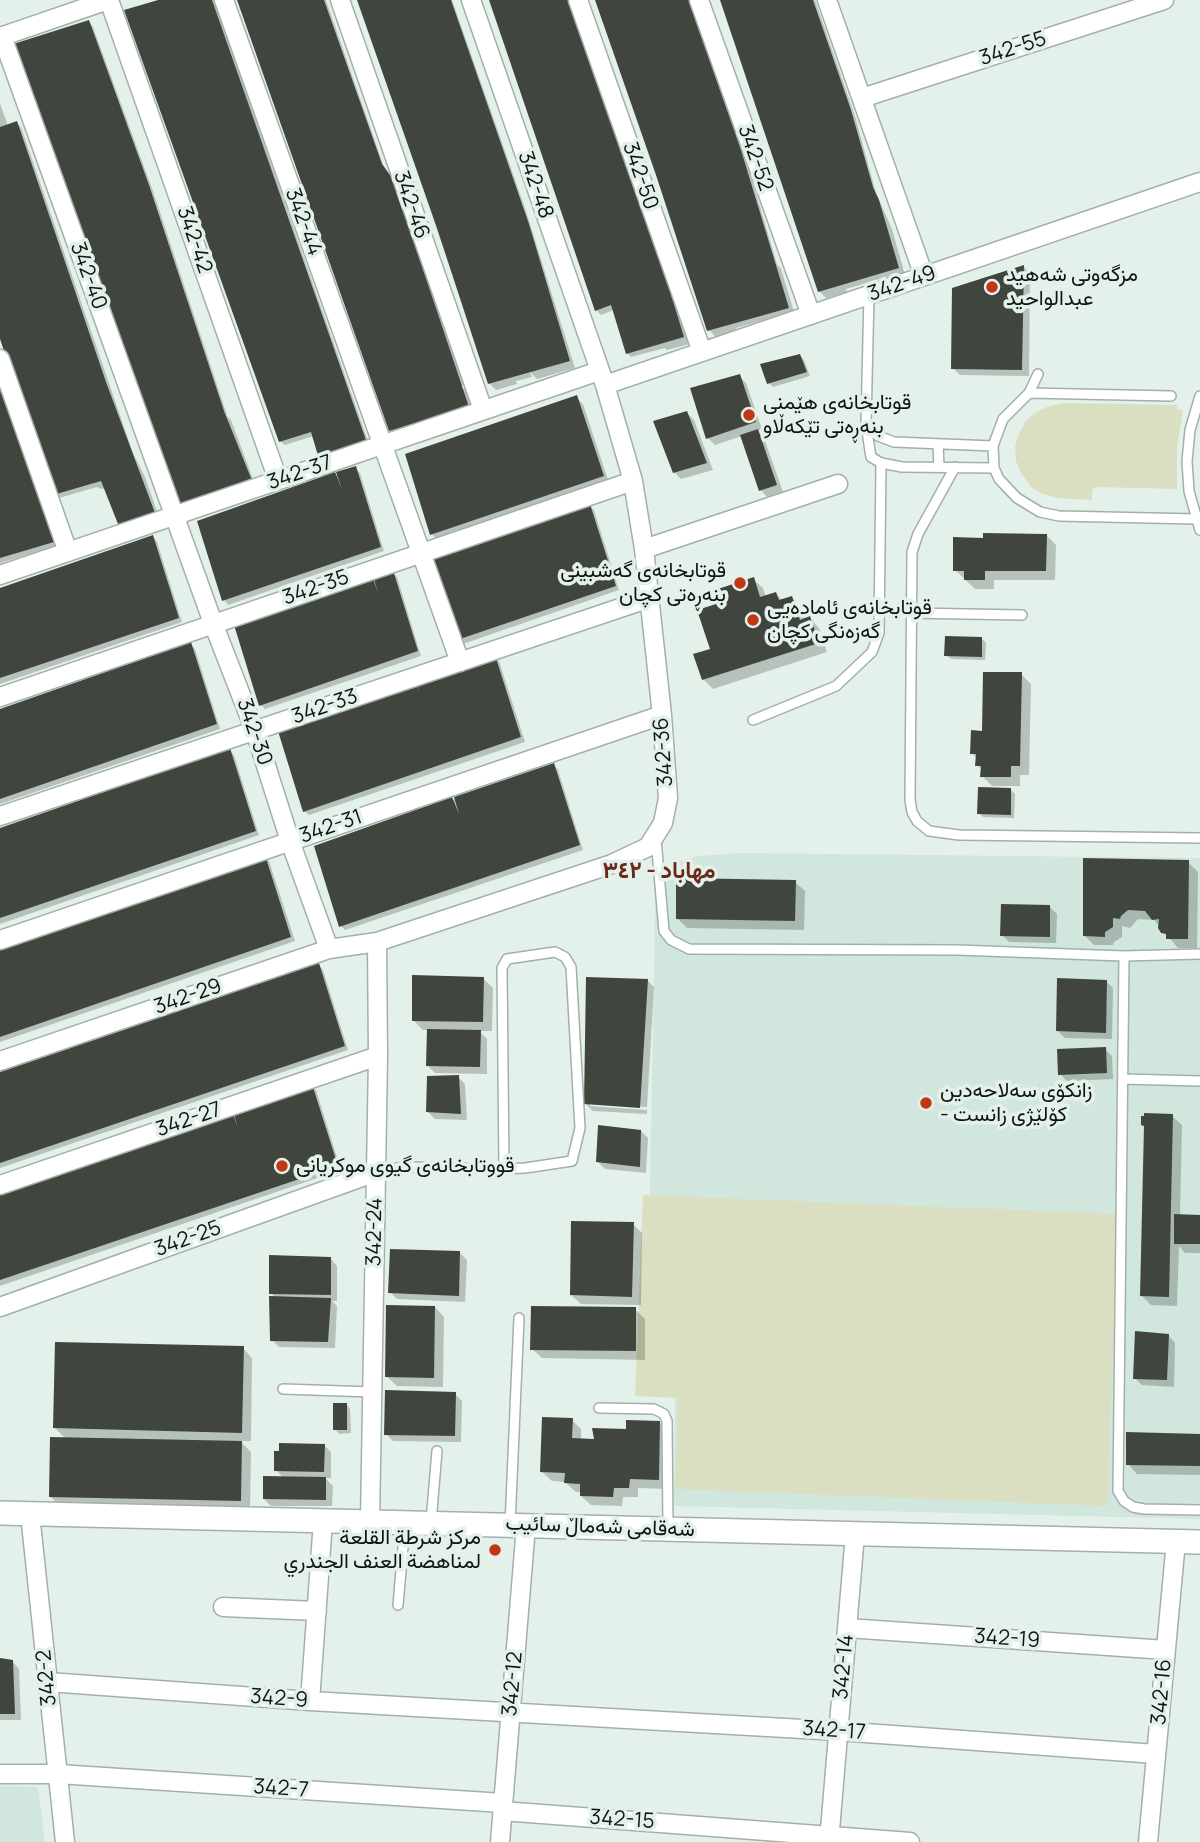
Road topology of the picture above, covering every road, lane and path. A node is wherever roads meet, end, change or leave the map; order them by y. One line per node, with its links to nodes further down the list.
1 (108, 0): 9 (street); 31 (street, 342-42)
2 (224, 0): 25 (street, 342-44)
3 (340, 0): 22 (street, 342-46)
4 (471, 0): 18 (street, 342-48)
5 (578, 0): 15 (street, 342-50)
6 (699, 0): 14 (street, 342-52)
7 (828, 0): 10 (street)
8 (1164, 0): 10 (street, 342-55)
9 (1, 36): 34 (street, 342-40)
10 (862, 99): 12 (street)
11 (1200, 182): 12 (street, 342-49)
12 (924, 276): 13 (street, 342-49)
13 (869, 295): 14 (street, 342-49); 23 (lane)
14 (811, 315): 15 (street, 342-49)
15 (702, 352): 18 (street, 342-49)
16 (0, 359): 39 (street)
17 (1038, 374): 19 (lane)
18 (602, 378): 22 (street, 342-37); 32 (street, 342-36)
19 (1029, 393): 20 (lane); 26 (lane)
20 (1171, 396)
21 (1200, 396): 35 (lane)
22 (483, 410): 25 (street, 342-37)
23 (866, 425): 24 (lane); 27 (lane)
24 (938, 444): 26 (lane); 28 (lane)
25 (382, 445): 31 (street, 342-37); 38 (street, 342-44)
26 (993, 446): 30 (lane)
27 (881, 463): 28 (lane); 48 (lane)
28 (939, 467): 29 (lane)
29 (955, 467): 30 (lane); 42 (lane)
30 (994, 468): 35 (lane)
31 (278, 480): 34 (street, 342-37)
32 (633, 481): 37 (street, 342-36); 38 (street, 342-35)
33 (838, 484): 37 (street)
34 (175, 515): 39 (street, 342-37); 44 (street, 342-30)
35 (1196, 519): 36 (lane)
36 (1200, 530)
37 (644, 548): 41 (street, 342-36)
38 (420, 551): 44 (street, 342-35); 45 (street, 342-44)
39 (68, 552): 40 (street, 342-37)
40 (0, 575)
41 (650, 598): 45 (street, 342-33); 47 (street, 342-36)
42 (911, 613): 43 (lane); 52 (lane)
43 (1022, 615)
44 (213, 623): 46 (street, 342-35); 49 (street, 342-30)
45 (460, 662): 49 (street, 342-33)
46 (0, 697)
47 (662, 715): 51 (street, 342-36); 53 (street, 342-31)
48 (753, 720)
49 (255, 731): 50 (street, 342-33); 53 (street, 342-30)
50 (0, 816)
51 (656, 836): 55 (street); 58 (lane)
52 (1200, 838)
53 (290, 841): 54 (street, 342-31); 56 (street, 342-30)
54 (0, 940)
55 (377, 942): 56 (street, 342-29); 59 (street, 342-24)
56 (329, 949): 60 (street, 342-29)
57 (1200, 954): 58 (lane)
58 (1124, 956): 61 (lane)
59 (378, 1056): 64 (street, 342-24); 65 (street, 342-27)
60 (0, 1061)
61 (1123, 1079): 62 (lane); 72 (lane)
62 (1200, 1081)
63 (504, 1169): 63 (lane); 64 (lane)
64 (376, 1171): 66 (street, 342-25); 69 (street, 342-24)
65 (0, 1185)
66 (0, 1307)
67 (519, 1318): 79 (lane)
68 (283, 1389): 69 (lane)
69 (372, 1392): 76 (street, 342-24)
70 (600, 1408): 80 (lane)
71 (437, 1451): 78 (lane)
72 (1200, 1510)
73 (0, 1513): 74 (street, شەقامی شەماڵ سائیب)
74 (30, 1514): 75 (street, شەقامی شەماڵ سائیب); 89 (street, 342-2)
75 (323, 1521): 76 (street, شەقامی شەماڵ سائیب); 86 (street)
76 (370, 1522): 77 (street, شەقامی شەماڵ سائیب)
77 (405, 1522): 78 (street, شەقامی شەماڵ سائیب); 84 (lane)
78 (431, 1522): 79 (street, شەقامی شەماڵ سائیب)
79 (518, 1526): 80 (street, شەقامی شەماڵ سائیب); 91 (street, 342-12)
80 (668, 1529): 81 (street, شەقامی شەماڵ سائیب)
81 (855, 1534): 82 (street, شەقامی شەماڵ سائیب); 87 (street, 342-14)
82 (1176, 1541): 83 (street, شەقامی شەماڵ سائیب); 88 (street, 342-16)
83 (1200, 1542)
84 (398, 1605)
85 (223, 1608): 86 (street)
86 (317, 1611): 90 (street)
87 (847, 1628): 88 (street, 342-19); 92 (street, 342-14)
88 (1166, 1650): 93 (street, 342-16)
89 (48, 1682): 90 (street, 342-9); 95 (street, 342-2)
90 (310, 1701): 91 (street, 342-9)
91 (511, 1711): 92 (street, 342-17); 96 (street, 342-12)
92 (838, 1731): 93 (street, 342-17); 97 (street, 342-14)
93 (1156, 1754): 101 (street, 342-16)
94 (0, 1774): 95 (street, 342-7)
95 (58, 1774): 96 (street, 342-7); 98 (street, 342-2)
96 (503, 1807): 97 (street, 342-15); 99 (street, 342-12)
97 (830, 1839): 100 (street, 342-15)
98 (65, 1842)
99 (500, 1842)
100 (910, 1842)
101 (1148, 1842)

